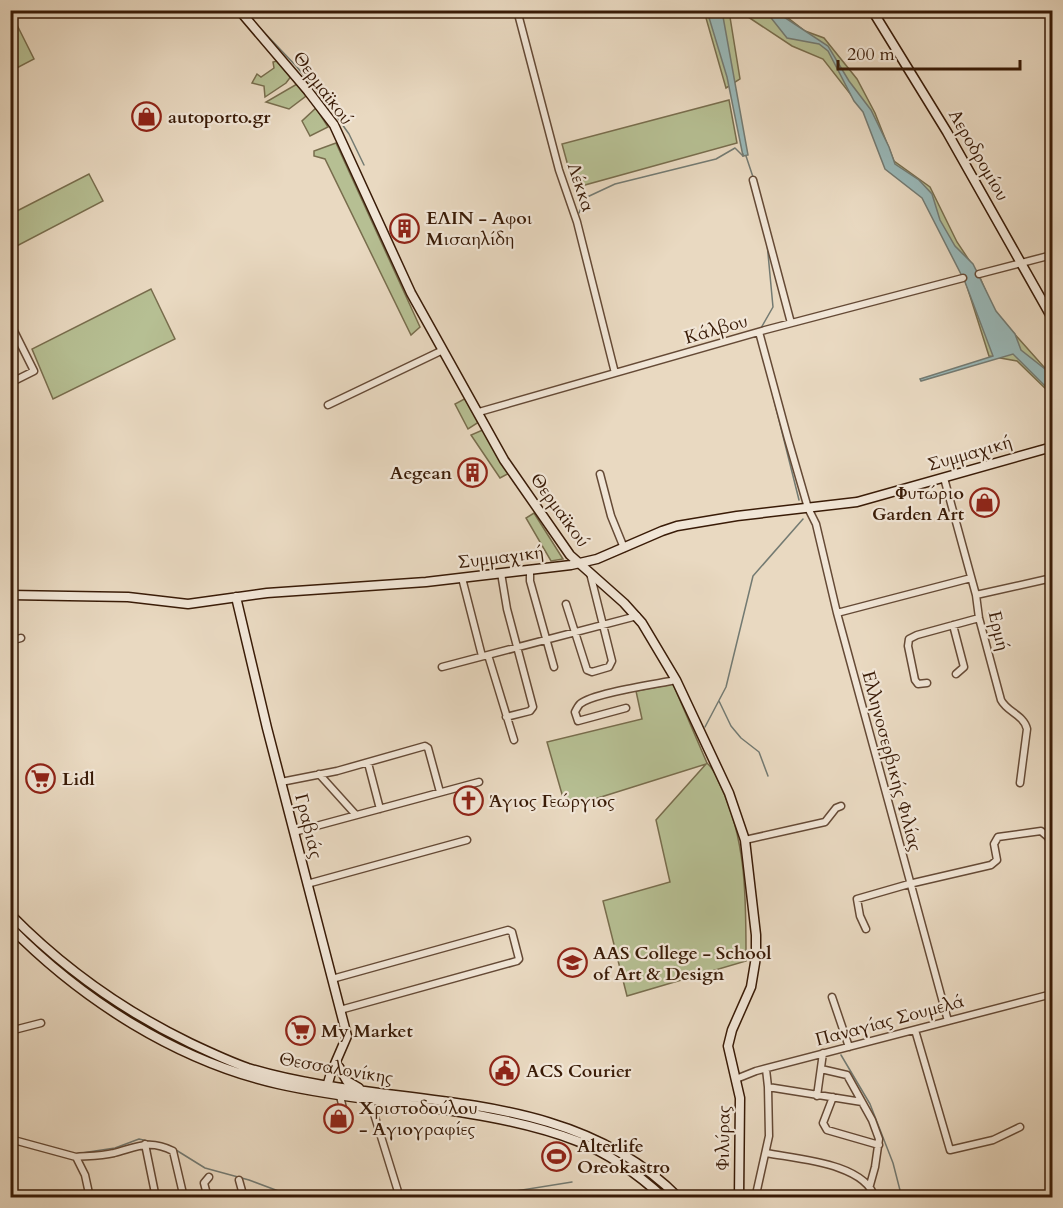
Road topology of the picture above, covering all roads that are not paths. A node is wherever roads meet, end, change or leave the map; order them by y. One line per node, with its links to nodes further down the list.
1 (27, 10): 6 (street)
2 (235, 10): 5 (street, Θερμαϊκού)
3 (517, 10): 17 (street, Λέκκα)
4 (872, 10): 9 (street, Αεροδρομίου)
5 (241, 13): 16 (street, Θερμαϊκού)
6 (10, 15)
7 (753, 180): 14 (street)
8 (1053, 255): 9 (street)
9 (1022, 263): 10 (street); 12 (street, Αεροδρομίου)
10 (979, 274)
11 (963, 278): 14 (street, Κάλβου)
12 (1053, 318)
13 (10, 323): 18 (street)
14 (791, 323): 15 (street, Κάλβου)
15 (759, 332): 17 (street, Κάλβου); 24 (street, Ελληνοσερβικής Φιλίας)
16 (444, 350): 19 (street); 20 (street, Θερμαϊκού)
17 (615, 373): 20 (street, Κάλβου)
18 (10, 383)
19 (328, 405)
20 (479, 412): 26 (street, Θερμαϊκού)
21 (1053, 447): 23 (street, Συμμαχική)
22 (600, 474): 25 (street)
23 (944, 478): 24 (street, Συμμαχική); 31 (street, Ερμή)
24 (808, 508): 25 (street, Συμμαχική); 37 (street, Ελληνοσερβικής Φιλίας)
25 (624, 548): 26 (street, Συμμαχική)
26 (579, 564): 27 (street, Συμμαχική); 29 (street, Θερμαϊκού)
27 (530, 570): 28 (street, Συμμαχική); 44 (street)
28 (501, 573): 30 (street, Συμμαχική); 46 (street)
29 (590, 573): 38 (street, Θερμαϊκού); 40 (street)
30 (462, 578): 35 (street, Συμμαχική); 47 (street)
31 (971, 578): 34 (street, Ερμή); 37 (street)
32 (1053, 578): 34 (street)
33 (10, 595): 35 (street, Συμμαχική)
34 (976, 596): 39 (street, Ερμή)
35 (236, 597): 58 (street, Γραβιάς)
36 (566, 604): 42 (street)
37 (837, 613): 70 (street, Ελληνοσερβικής Φιλίας)
38 (637, 616): 40 (street); 51 (street, Θερμαϊκού)
39 (979, 618): 41 (street); 60 (street, Ερμή)
40 (604, 625): 42 (street); 42 (street)
41 (953, 625): 50 (street); 52 (street)
42 (574, 632): 44 (street)
43 (21, 638): 45 (street)
44 (547, 640): 46 (street); 49 (street)
45 (10, 641)
46 (517, 648): 47 (street); 54 (street)
47 (485, 656): 48 (street); 54 (street)
48 (442, 667)
49 (554, 667)
50 (956, 674)
51 (675, 680): 53 (street); 67 (street, Θερμαϊκού)
52 (927, 683)
53 (626, 708)
54 (506, 717): 55 (street)
55 (514, 740)
56 (368, 763): 57 (street); 61 (street); 63 (street)
57 (319, 774): 58 (street); 64 (street)
58 (281, 782): 65 (street, Γραβιάς)
59 (479, 782): 61 (street)
60 (1020, 783)
61 (440, 792): 63 (street)
62 (841, 806): 67 (street)
63 (380, 809): 64 (street)
64 (356, 815): 65 (street)
65 (294, 832): 69 (street, Γραβιάς)
66 (467, 840): 69 (street)
67 (745, 840): 89 (street, Θερμαϊκού)
68 (1053, 845): 70 (street)
69 (307, 884): 74 (street, Γραβιάς)
70 (909, 884): 73 (street); 78 (street, Ελληνοσερβικής Φιλίας)
71 (10, 914): 92 (street, Θεσσαλονίκης)
72 (10, 927): 92 (street, Θεσσαλονίκης)
73 (866, 929)
74 (332, 979): 77 (street, Γραβιάς); 77 (street)
75 (1053, 994): 78 (street, Παναγίας Σουμελά)
76 (832, 996): 82 (street)
77 (340, 1010): 85 (street, Γραβιάς)
78 (948, 1021): 80 (street, Παναγίας Σουμελά)
79 (41, 1023): 81 (street)
80 (915, 1030): 82 (street, Παναγίας Σουμελά); 98 (street)
81 (10, 1031)
82 (849, 1047): 84 (street, Παναγίας Σουμελά)
83 (10, 1053): 88 (street)
84 (824, 1053): 86 (street, Παναγίας Σουμελά); 87 (street)
85 (338, 1064): 91 (street); 92 (street, Γραβιάς)
86 (766, 1069): 89 (street, Παναγίας Σουμελά); 90 (street)
87 (821, 1070): 93 (street); 96 (street)
88 (10, 1078)
89 (736, 1079): 115 (street, Φιλύρας)
90 (768, 1088): 93 (street); 102 (street)
91 (365, 1090): 92 (street, Θεσσαλονίκης); 114 (street, Θεσσαλονίκης)
92 (332, 1091): 95 (street, Θεσσαλονίκης); 97 (street)
93 (818, 1096): 94 (street)
94 (833, 1097): 96 (street); 101 (street)
95 (370, 1101): 112 (street); 113 (street, Θεσσαλονίκης)
96 (862, 1102): 101 (street)
97 (346, 1121)
98 (1020, 1127)
99 (10, 1139): 103 (street)
100 (145, 1144): 103 (street); 108 (street); 109 (street)
101 (879, 1145): 106 (street)
102 (766, 1153): 106 (street); 116 (street)
103 (76, 1157): 107 (street)
104 (209, 1177): 110 (street)
105 (239, 1180): 111 (street)
106 (870, 1185): 117 (street)
107 (90, 1197)
108 (156, 1197)
109 (184, 1197)
110 (208, 1197)
111 (244, 1197)
112 (400, 1197)
113 (664, 1197)
114 (679, 1197)
115 (739, 1197)
116 (757, 1197)
117 (875, 1197)

